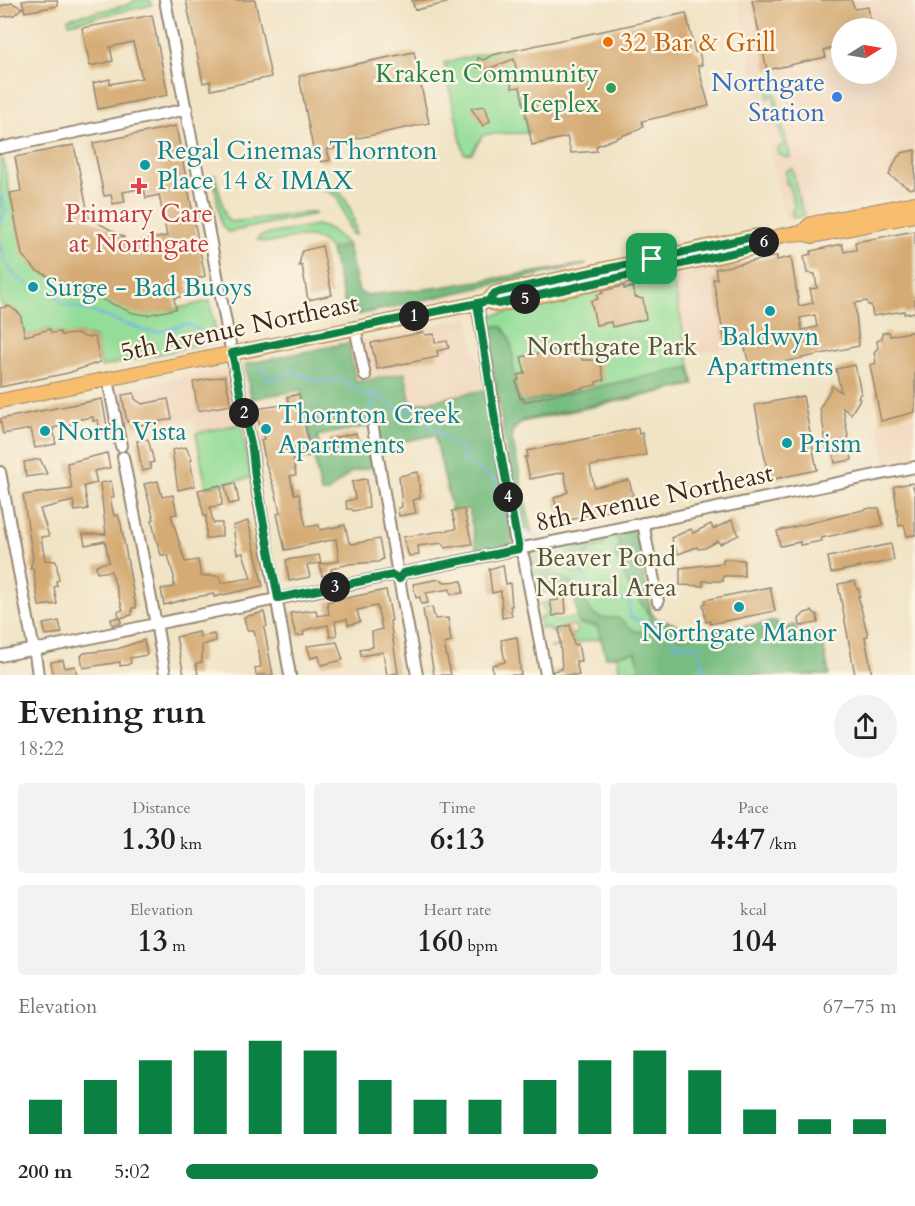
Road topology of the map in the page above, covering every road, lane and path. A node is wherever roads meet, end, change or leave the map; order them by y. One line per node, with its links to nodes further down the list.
1 (165, 0): 2 (street)
2 (187, 110): 3 (street); 9 (street)
3 (0, 148)
4 (915, 203): 6 (main road, 5th Avenue Northeast)
5 (915, 215): 6 (main road, 5th Avenue Northeast)
6 (803, 232): 7 (main road, 5th Avenue Northeast)
7 (482, 302): 8 (main road, 5th Avenue Northeast); 17 (street)
8 (355, 327): 9 (main road, 5th Avenue Northeast); 10 (street)
9 (232, 353): 11 (main road, 5th Avenue Northeast); 19 (street)
10 (365, 376)
11 (108, 379): 12 (main road, 5th Avenue Northeast); 21 (street)
12 (0, 401)
13 (373, 428): 18 (street)
14 (915, 467): 16 (street, 8th Avenue Northeast)
15 (0, 472): 22 (street)
16 (643, 524): 17 (street, 8th Avenue Northeast); 20 (street)
17 (519, 549): 18 (street, 8th Avenue Northeast); 28 (street)
18 (398, 574): 19 (street, 8th Avenue Northeast); 27 (street)
19 (278, 598): 21 (street, 8th Avenue Northeast); 26 (street)
20 (658, 602)
21 (156, 624): 22 (street, 8th Avenue Northeast); 25 (street)
22 (34, 649): 23 (street, 8th Avenue Northeast); 24 (street)
23 (0, 656)
24 (38, 675)
25 (165, 675)
26 (290, 675)
27 (417, 675)
28 (546, 675)

